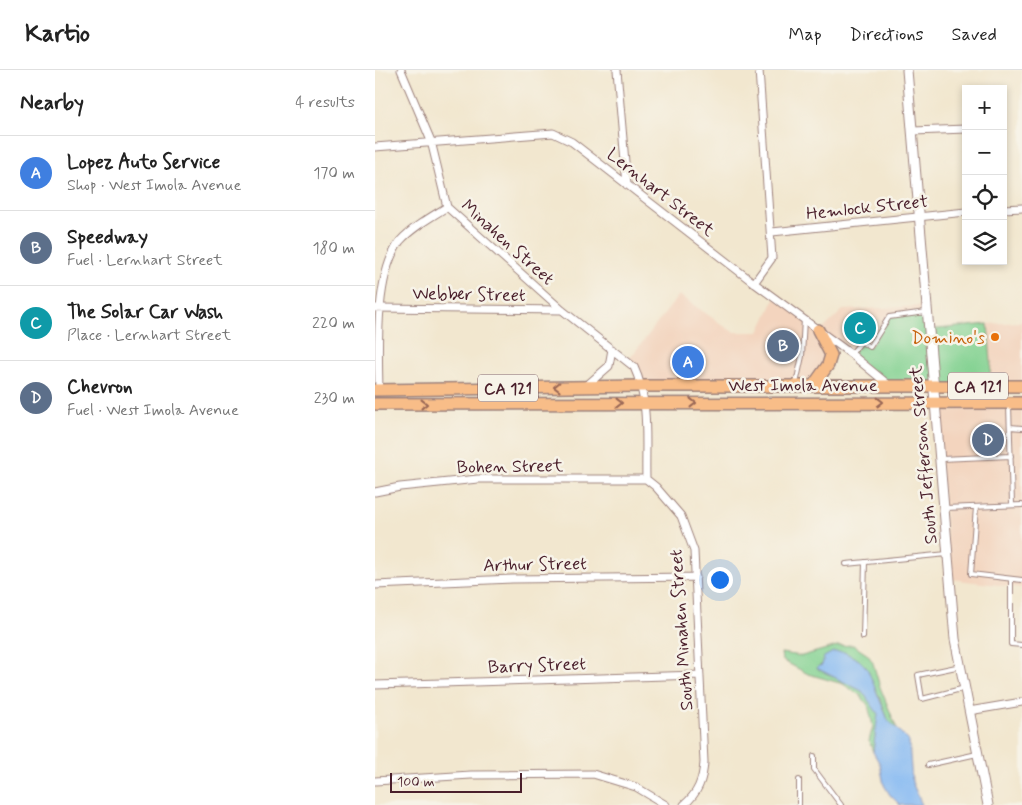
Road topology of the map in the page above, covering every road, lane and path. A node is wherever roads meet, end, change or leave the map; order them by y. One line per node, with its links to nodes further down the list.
1 (401, 70): 7 (street, Minahen Street)
2 (617, 70): 9 (street)
3 (759, 70): 16 (street)
4 (907, 70): 6 (street, South Jefferson Street)
5 (962, 129): 6 (street)
6 (913, 131): 15 (street, South Jefferson Street)
7 (431, 141): 8 (street, Lernhart Street); 9 (street, Lernhart Street); 10 (street, Minahen Street)
8 (375, 147)
9 (627, 186): 17 (street, Lernhart Street)
10 (447, 207): 18 (street); 19 (street, Minahen Street)
11 (1022, 208): 12 (street); 14 (street)
12 (1007, 209)
13 (962, 212): 15 (street, Hemlock Street)
14 (1022, 213)
15 (918, 216): 16 (street, Hemlock Street); 20 (street, South Jefferson Street)
16 (772, 232): 17 (street)
17 (754, 283): 21 (street, Lernhart Street)
18 (376, 308): 19 (street, Webber Street); 32 (street)
19 (562, 310): 23 (street, Minahen Street)
20 (926, 312): 24 (lane); 29 (street, South Jefferson Street)
21 (804, 319): 22 (street, Lernhart Street); 26 (lane)
22 (818, 330): 24 (street, Lernhart Street); 27 (main road)
23 (612, 349): 25 (street, Minahen Street); 31 (street)
24 (851, 354): 28 (street, Lernhart Street)
25 (641, 386): 26 (main road, West Imola Avenue / CA 121); 31 (main road, West Imola Avenue / CA 121); 33 (street, Minahen Street)
26 (796, 386): 27 (main road, West Imola Avenue / CA 121)
27 (813, 386): 28 (main road, West Imola Avenue / CA 121)
28 (890, 386): 29 (main road, West Imola Avenue / CA 121)
29 (934, 386): 30 (main road, West Imola Avenue / CA 121); 34 (street, South Jefferson Street)
30 (1022, 386)
31 (585, 387): 32 (main road, West Imola Avenue / CA 121, one-way to 32)
32 (377, 390)
33 (645, 403): 34 (main road, West Imola Avenue / CA 121, one-way to 34); 37 (main road, West Imola Avenue / CA 121, one-way to 33); 42 (street)
34 (935, 403): 35 (main road, West Imola Avenue / CA 121); 41 (street, South Jefferson Street)
35 (1009, 403): 36 (main road, West Imola Avenue / CA 121); 38 (lane)
36 (1022, 403)
37 (375, 404)
38 (1010, 427): 39 (lane); 40 (lane)
39 (1022, 428)
40 (1011, 456): 41 (lane); 44 (lane)
41 (939, 459): 47 (street, South Jefferson Street)
42 (646, 479): 43 (street, Bohen Street); 51 (street, South Minahen Street)
43 (375, 492)
44 (1012, 504): 45 (lane); 46 (lane)
45 (1022, 505)
46 (976, 507): 47 (lane); 52 (lane)
47 (943, 508): 48 (street, South Jefferson Street)
48 (947, 554): 49 (lane); 57 (street, South Jefferson Street)
49 (865, 562): 50 (lane); 55 (lane)
50 (846, 564)
51 (696, 577): 54 (street, Arthur Street); 58 (street, South Minahen Street)
52 (1011, 578): 53 (lane); 56 (lane)
53 (1022, 580)
54 (375, 585)
55 (863, 637)
56 (1022, 644)
57 (961, 666): 60 (street, South Jefferson Street); 60 (lane)
58 (699, 675): 59 (street, Barry Street); 69 (street, South Minahen Street)
59 (375, 685)
60 (965, 688): 62 (street, South Jefferson Street)
61 (1022, 702): 62 (street)
62 (969, 711): 63 (street, South Jefferson Street)
63 (978, 754): 65 (lane); 72 (street, South Jefferson Street)
64 (814, 756): 71 (lane)
65 (928, 765)
66 (799, 780): 70 (lane)
67 (375, 781): 68 (street)
68 (666, 805)
69 (684, 805)
70 (799, 805)
71 (841, 805)
72 (988, 805)

